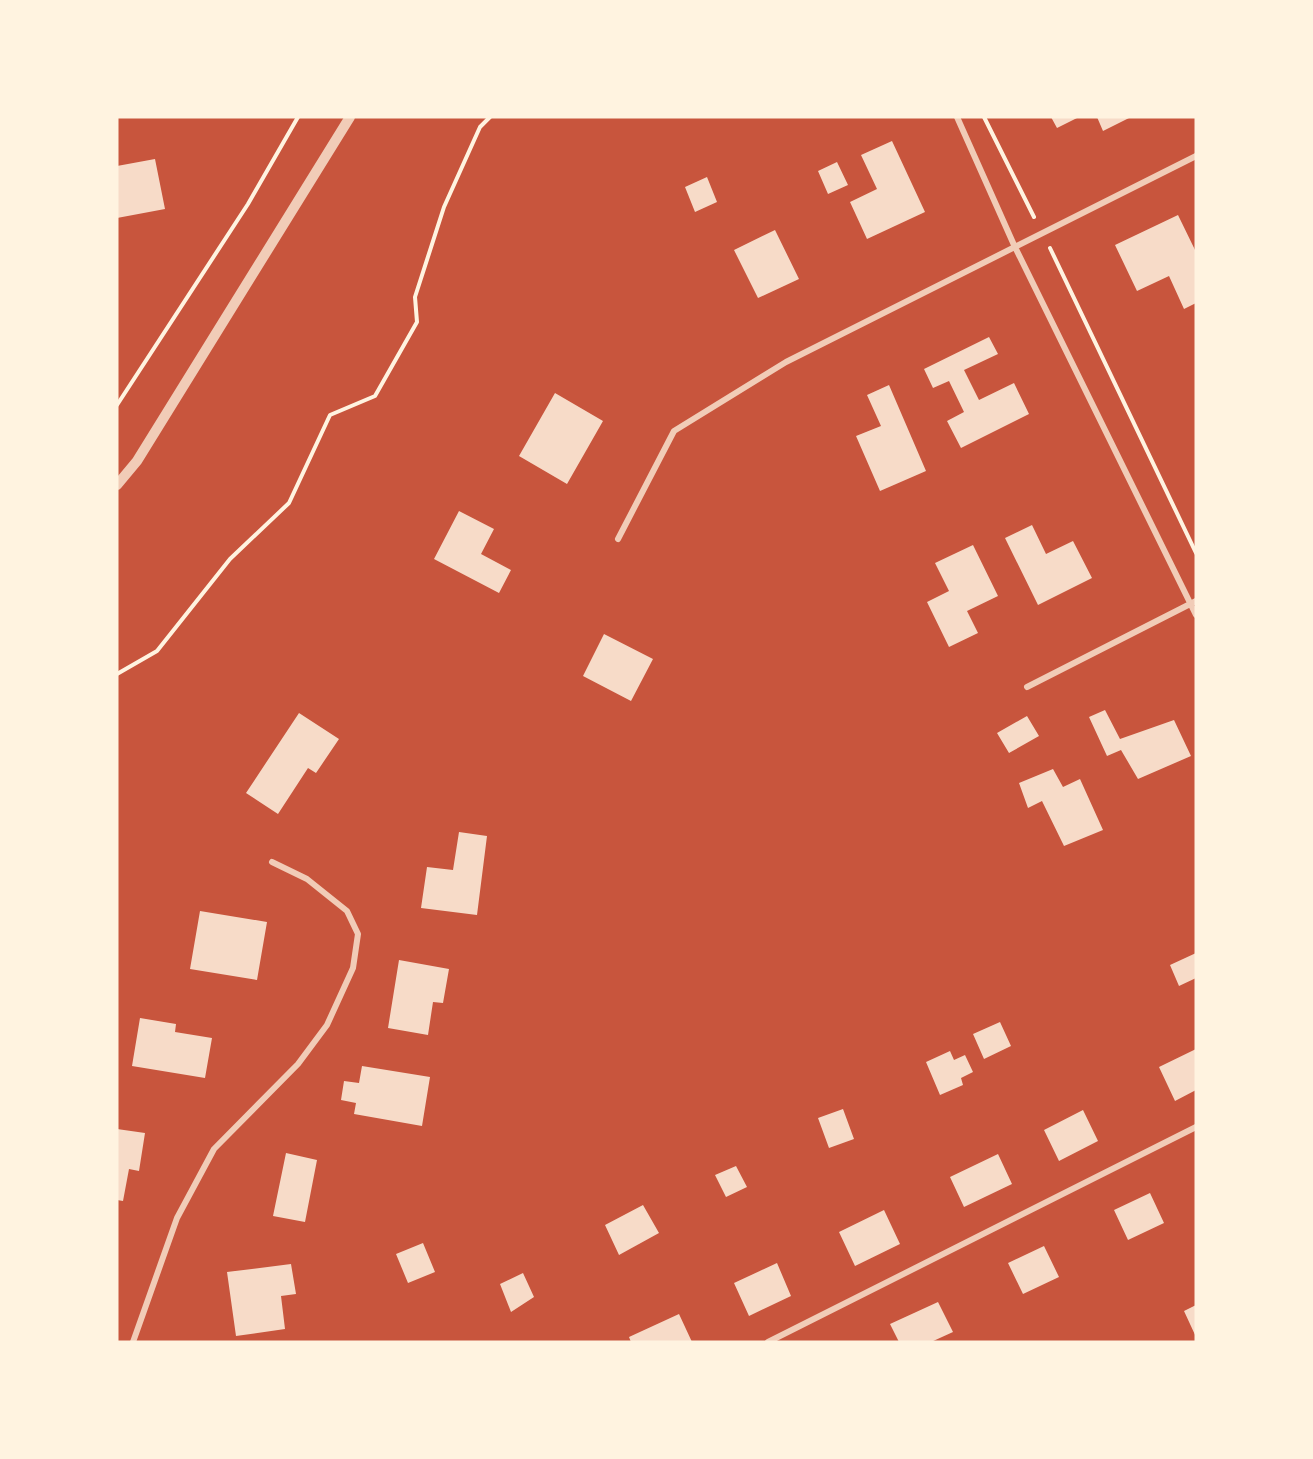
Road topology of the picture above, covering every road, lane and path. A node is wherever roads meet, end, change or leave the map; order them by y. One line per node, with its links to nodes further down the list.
1 (298, 117): 9 (path)
2 (350, 117): 10 (street)
3 (490, 117): 15 (path)
4 (957, 117): 8 (street)
5 (984, 117): 7 (path)
6 (1196, 156): 7 (street)
7 (1042, 232): 8 (street); 12 (path)
8 (1014, 245): 11 (street); 13 (street)
9 (117, 405)
10 (117, 485)
11 (618, 539)
12 (1196, 553)
13 (1193, 602): 14 (street); 16 (street)
14 (1196, 615)
15 (117, 674)
16 (1027, 687)
17 (272, 862): 19 (street)
18 (1196, 1127): 20 (street)
19 (133, 1342)
20 (768, 1342)

